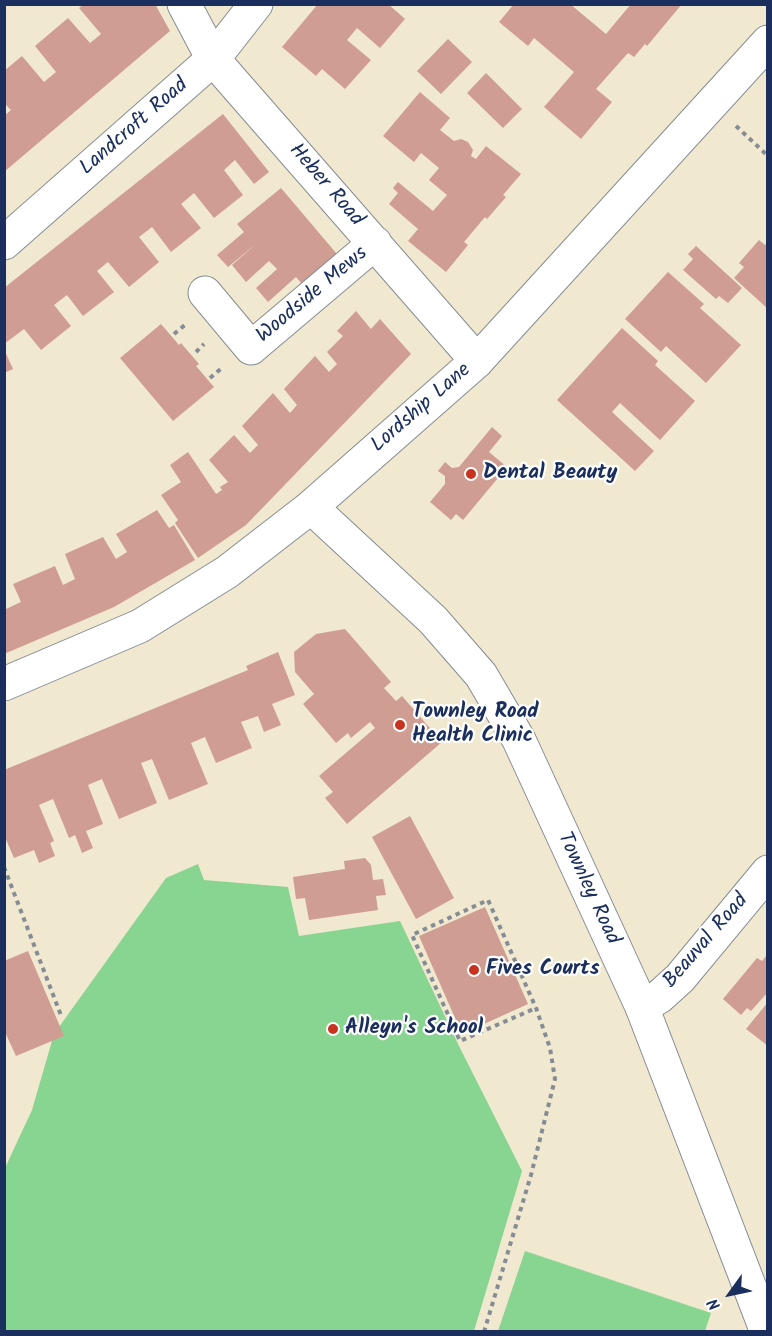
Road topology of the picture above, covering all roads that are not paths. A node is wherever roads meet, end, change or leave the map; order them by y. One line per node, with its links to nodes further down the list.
1 (184, 4): 4 (street, Heber Road)
2 (256, 4): 4 (street, Landcroft Road)
3 (768, 42): 8 (street, Lordship Lane)
4 (213, 59): 5 (street, Landcroft Road); 6 (street, Heber Road)
5 (4, 243)
6 (375, 243): 7 (street, Woodside Mews); 8 (street, Heber Road)
7 (205, 293)
8 (477, 361): 9 (street, Lordship Lane)
9 (311, 507): 10 (street, Lordship Lane); 12 (street, Townley Road)
10 (4, 684)
11 (768, 872): 12 (street, Beauval Road)
12 (642, 1007): 13 (street, Townley Road)
13 (767, 1332)

